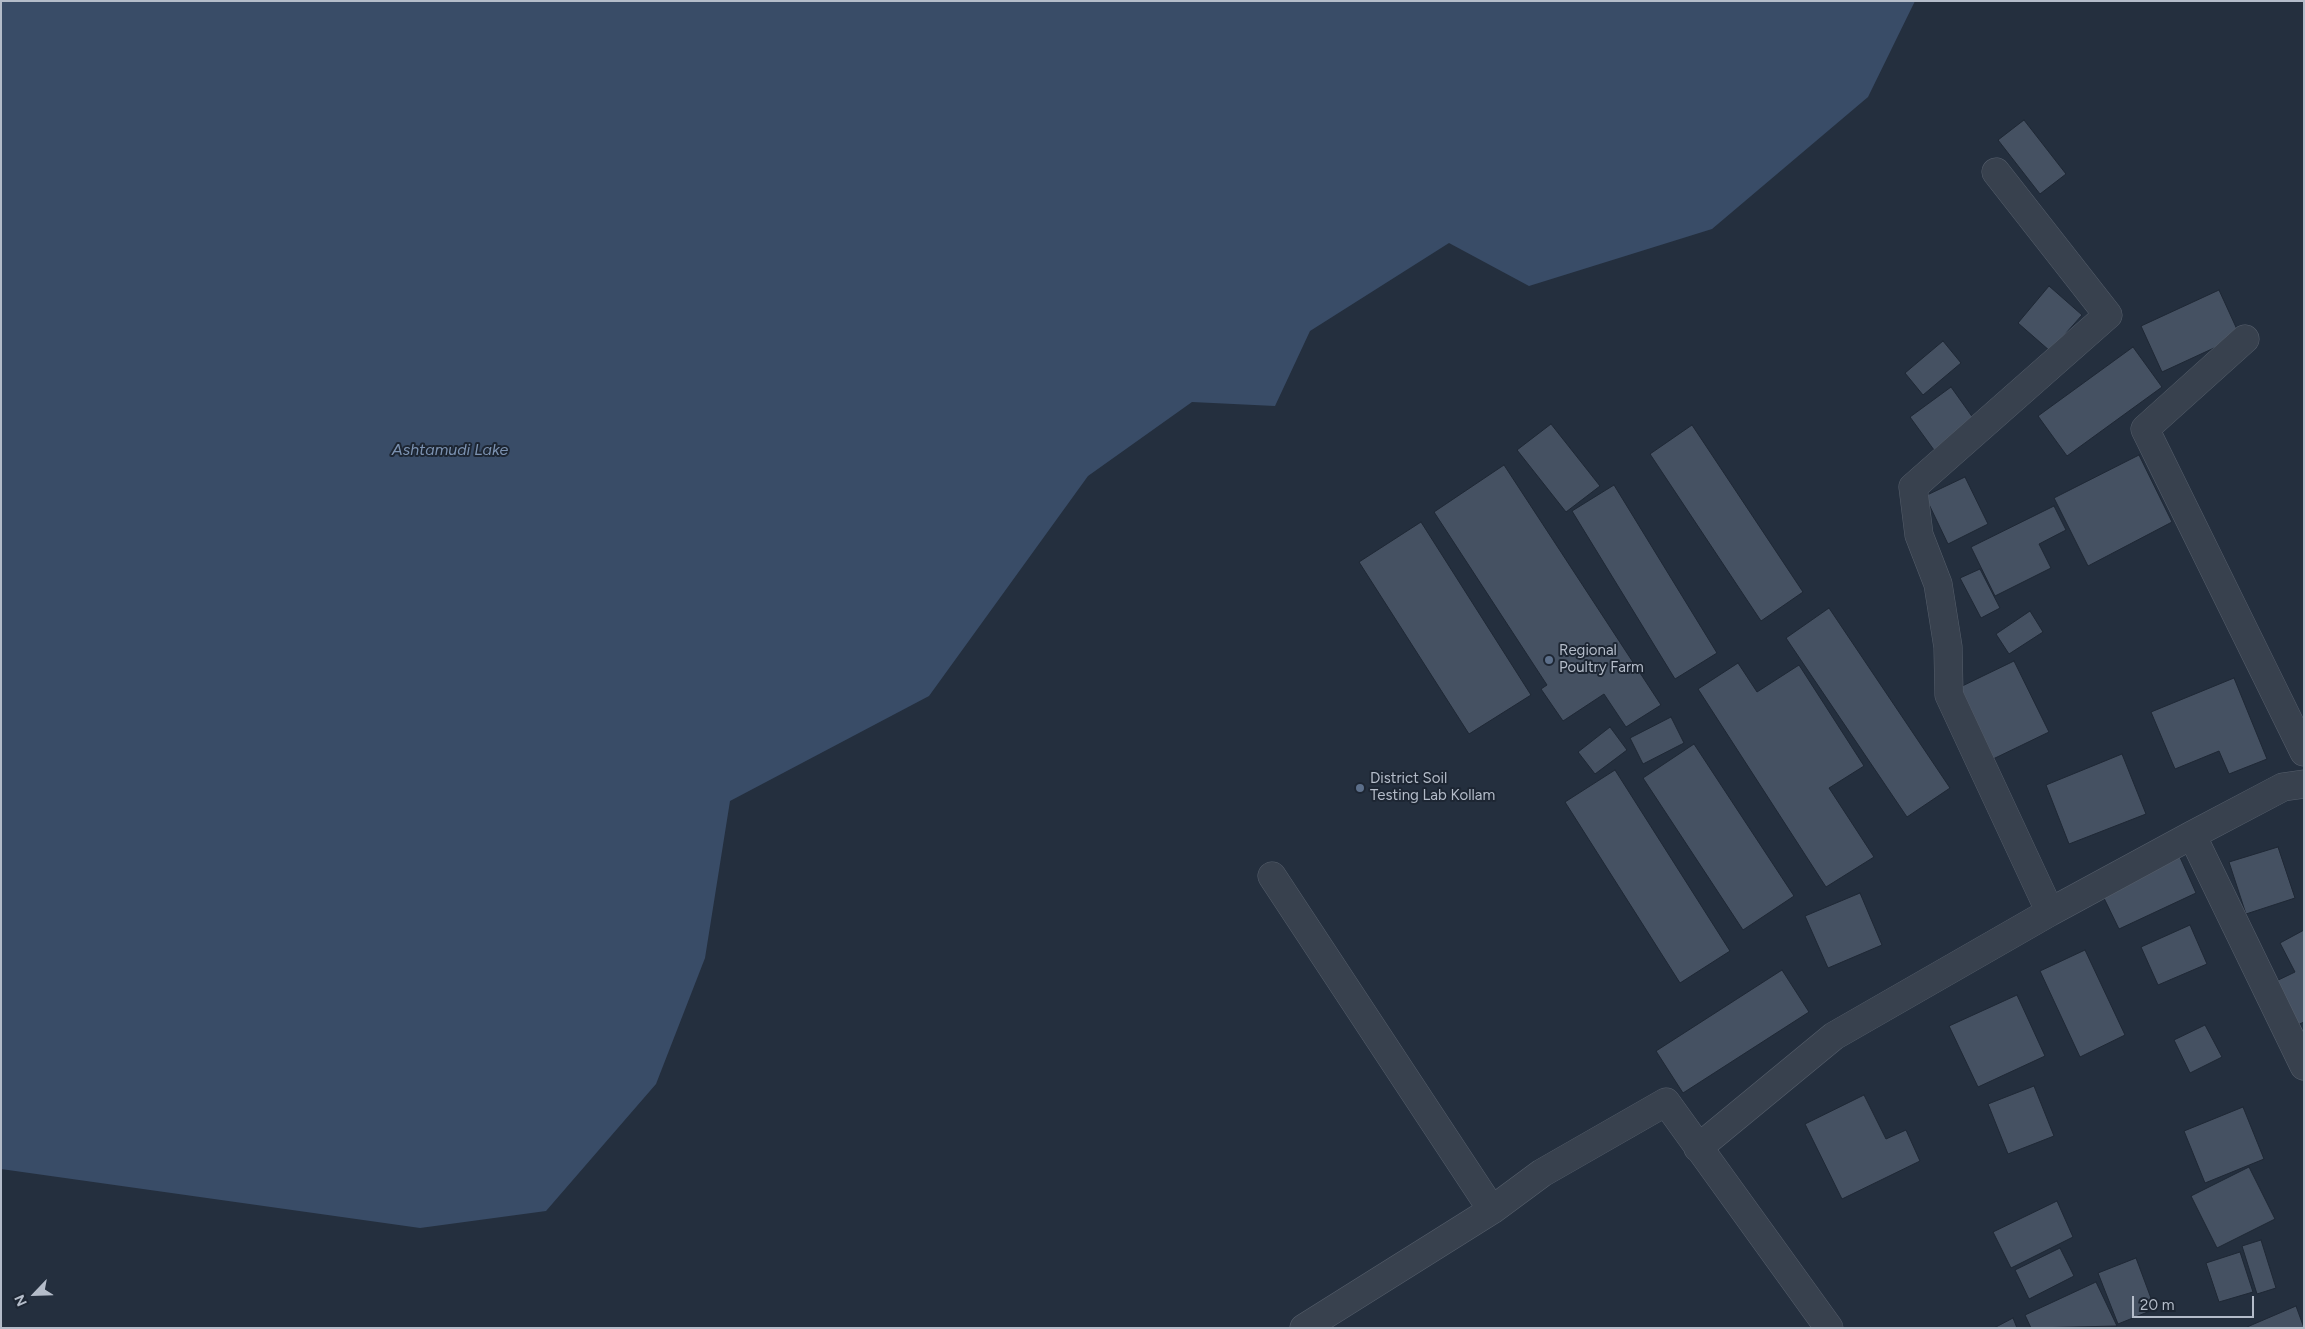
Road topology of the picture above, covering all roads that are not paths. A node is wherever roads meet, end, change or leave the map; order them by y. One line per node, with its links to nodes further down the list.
1 (1996, 172): 7 (street)
2 (2245, 339): 3 (street)
3 (2304, 752)
4 (2304, 784): 5 (street)
5 (2192, 835): 7 (street); 8 (street)
6 (1272, 876): 10 (street)
7 (2050, 912): 9 (street)
8 (2304, 1066)
9 (1698, 1148): 10 (street); 12 (street)
10 (1492, 1210): 11 (street)
11 (1304, 1328)
12 (1829, 1328)

